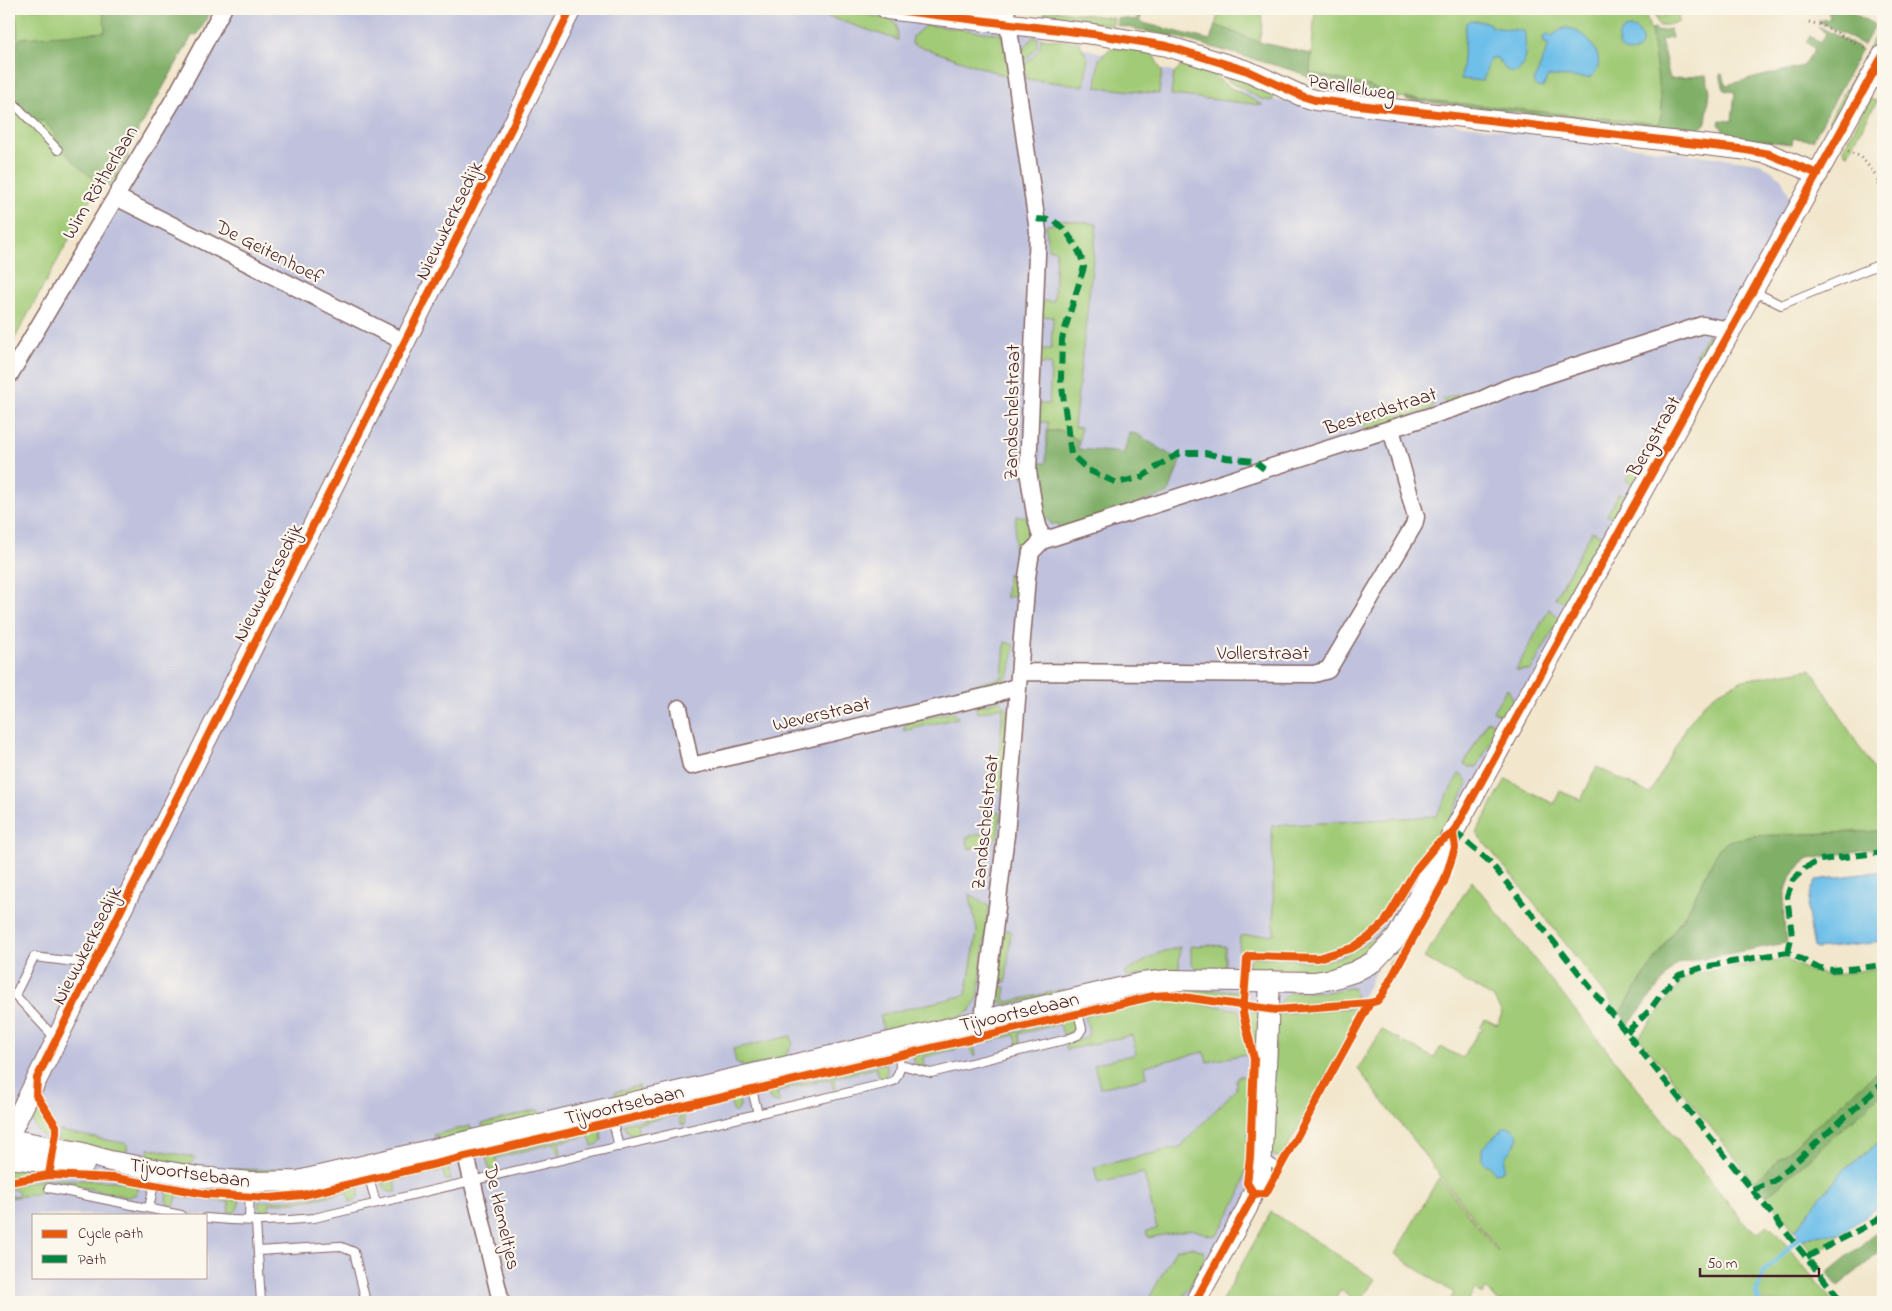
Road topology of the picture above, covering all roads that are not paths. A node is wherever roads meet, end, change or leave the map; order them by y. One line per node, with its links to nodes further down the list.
1 (223, 9): 9 (street, Wim Rötherlaan)
2 (572, 9): 13 (street, Nieuwkerksedijk)
3 (887, 9): 4 (street, Parallelweg)
4 (1008, 17): 8 (street, Parallelweg); 16 (street, Zandschelstraat)
5 (1883, 56): 8 (street, Bergstraat)
6 (9, 98): 7 (lane)
7 (58, 150)
8 (1818, 174): 11 (street, Bergstraat)
9 (116, 197): 13 (street, De Geitenhoef); 14 (street, Wim Rötherlaan)
10 (1878, 265): 11 (lane)
11 (1753, 291): 12 (street, Bergstraat)
12 (1730, 330): 15 (street, Besterdstraat); 20 (street, Bergstraat)
13 (405, 342): 19 (street, Nieuwkerksedijk)
14 (9, 376)
15 (1391, 429): 16 (street, Besterdstraat); 17 (street, Vollerstraat)
16 (1042, 541): 17 (street, Zandschelstraat)
17 (1019, 679): 18 (street, Weverstraat); 22 (street, Zandschelstraat)
18 (678, 708)
19 (94, 964): 23 (street, Nieuwkerksedijk); 23 (lane)
20 (1270, 981): 21 (street, Tijvoortsebaan); 48 (street)
21 (1074, 998): 22 (street, Tijvoortsebaan); 25 (lane)
22 (984, 1019): 24 (street, Tijvoortsebaan)
23 (57, 1040): 29 (street, Nieuwkerksedijk)
24 (895, 1040): 25 (lane); 26 (street, Tijvoortsebaan)
25 (901, 1065): 28 (lane)
26 (748, 1075): 27 (street, Tijvoortsebaan); 28 (lane)
27 (609, 1108): 30 (street, Tijvoortsebaan); 31 (lane)
28 (758, 1114): 31 (lane)
29 (9, 1137): 33 (street, Tijvoortsebaan)
30 (463, 1142): 34 (street, Tijvoortsebaan); 36 (street, De Hemeltjes)
31 (619, 1147): 36 (lane)
32 (9, 1158): 33 (street, Tijvoortsebaan)
33 (110, 1161): 35 (street, Tijvoortsebaan)
34 (365, 1166): 37 (street, Tijvoortsebaan); 39 (lane)
35 (157, 1170): 37 (street, Tijvoortsebaan); 40 (lane)
36 (472, 1181): 39 (lane); 47 (street, De Hemeltjes)
37 (250, 1182): 43 (lane)
38 (49, 1188): 40 (lane)
39 (376, 1204): 43 (lane)
40 (149, 1208): 41 (lane)
41 (176, 1214)
42 (208, 1218): 43 (lane)
43 (253, 1221): 44 (lane)
44 (258, 1251): 45 (lane); 46 (lane)
45 (261, 1302)
46 (366, 1302)
47 (501, 1302)
48 (1195, 1302)

